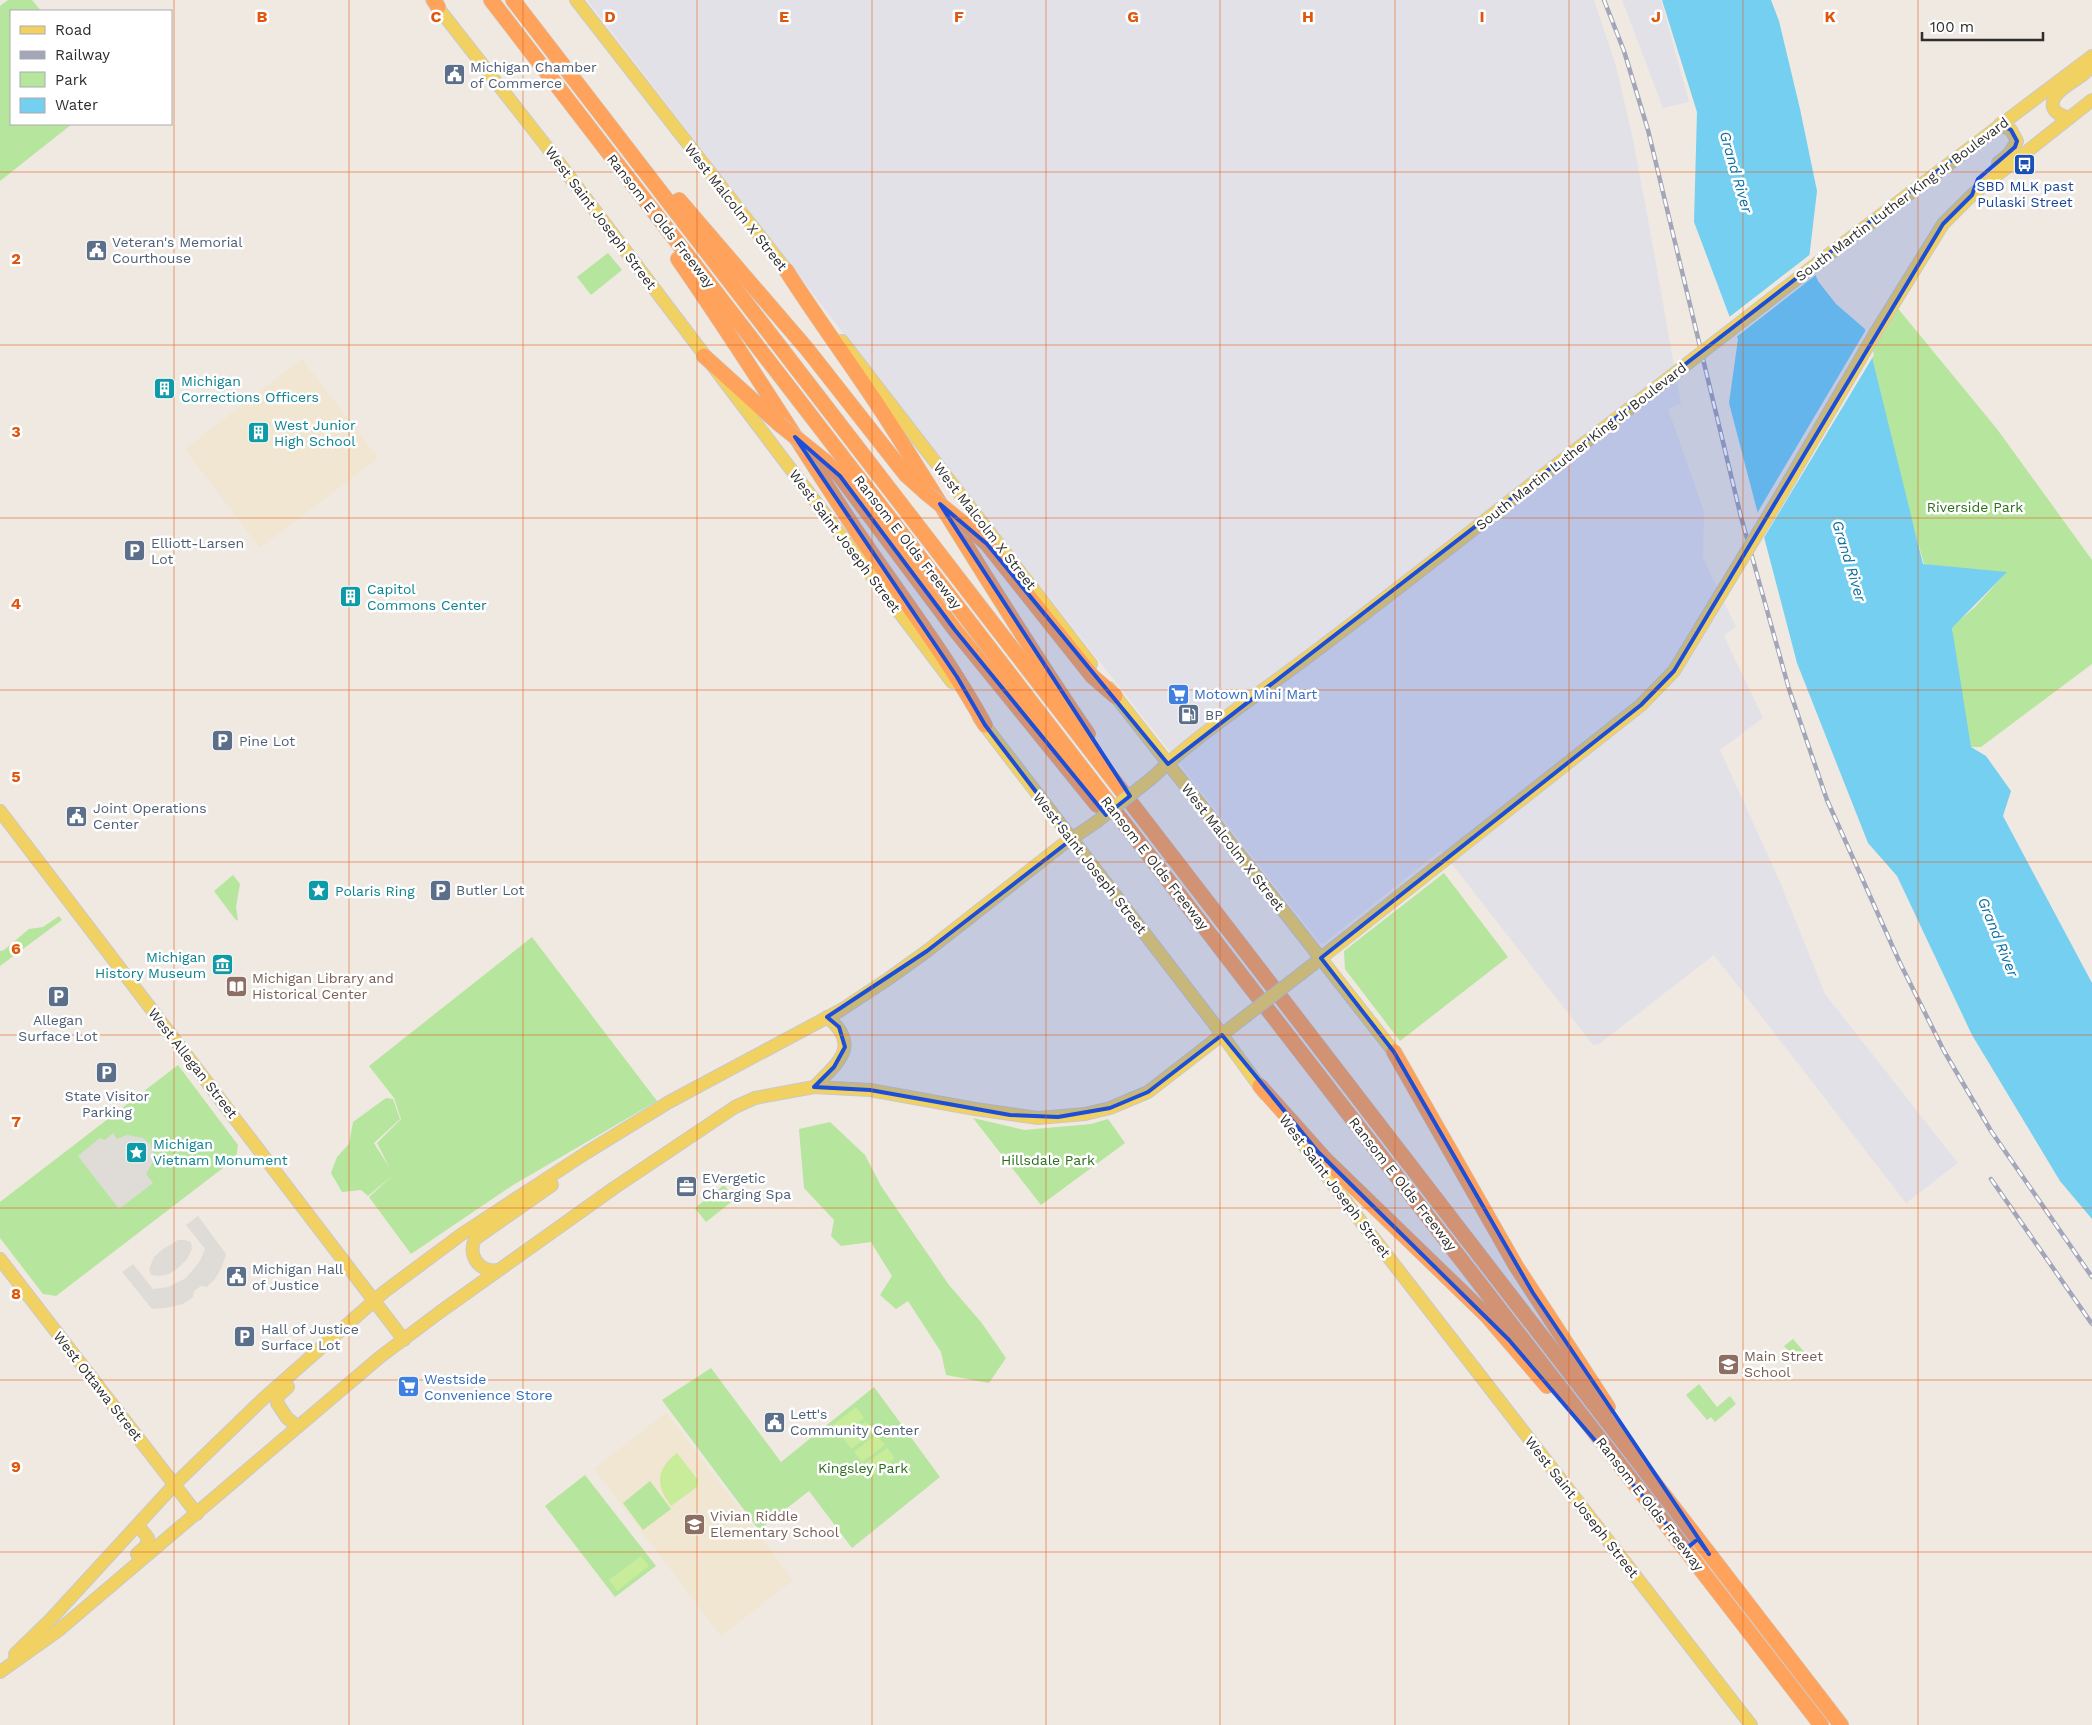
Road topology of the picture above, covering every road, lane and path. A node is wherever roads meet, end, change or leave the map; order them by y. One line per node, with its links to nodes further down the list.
1 (491, 0): 7 (highway, Ransom E Olds Freeway)
2 (513, 0): 6 (highway, Ransom E Olds Freeway)
3 (576, 0): 12 (main road, West Malcolm X Street)
4 (434, 2): 13 (main road, West Saint Joseph Street)
5 (2092, 57): 9 (main road); 10 (main road, South Martin Luther King Jr Boulevard)
6 (568, 71): 14 (highway, bridge); 19 (highway, Ransom E Olds Freeway)
7 (566, 98): 15 (highway); 21 (highway, Ransom E Olds Freeway)
8 (2092, 100): 9 (main road)
9 (2069, 118): 11 (main road)
10 (2000, 124): 11 (main road); 16 (main road, South Martin Luther King Jr Boulevard, bridge)
11 (1972, 195): 20 (main road, bridge)
12 (786, 270): 14 (main road, West Malcolm X Street); 19 (highway)
13 (704, 356): 15 (main road, West Saint Joseph Street); 21 (highway, bridge)
14 (1116, 696): 16 (main road, West Malcolm X Street)
15 (985, 725): 18 (main road, West Saint Joseph Street)
16 (1168, 764): 18 (main road, South Martin Luther King Jr Boulevard, bridge); 20 (main road, West Malcolm X Street)
17 (0, 811): 30 (main road, West Allegan Street)
18 (1072, 839): 22 (main road, South Martin Luther King Jr Boulevard); 23 (main road, West Saint Joseph Street)
19 (1164, 847): 38 (highway, Ransom E Olds Freeway)
20 (1321, 958): 23 (main road, bridge); 24 (main road, West Malcolm X Street)
21 (1248, 984): 36 (highway, Ransom E Olds Freeway)
22 (827, 1017): 26 (main road); 27 (main road, South Martin Luther King Jr Boulevard)
23 (1222, 1035): 25 (main road, West Saint Joseph Street); 26 (main road)
24 (1394, 1052): 38 (highway)
25 (1260, 1086): 36 (highway); 42 (main road, West Saint Joseph Street)
26 (814, 1087): 29 (main road)
27 (586, 1153): 29 (main road); 30 (main road)
28 (0, 1259): 34 (main road, West Ottawa Street)
29 (498, 1270): 32 (main road)
30 (374, 1301): 31 (main road); 32 (main road, West Allegan Street)
31 (352, 1321): 33 (main road); 34 (main road)
32 (404, 1340): 33 (main road)
33 (298, 1426): 35 (main road)
34 (174, 1485): 35 (main road, West Ottawa Street); 37 (main road)
35 (197, 1514): 39 (main road)
36 (1661, 1518): 43 (highway, Ransom E Olds Freeway)
37 (134, 1529): 39 (main road); 40 (main road)
38 (1709, 1554): 44 (highway, Ransom E Olds Freeway)
39 (96, 1597): 41 (main road)
40 (0, 1668)
41 (0, 1672)
42 (1751, 1725)
43 (1820, 1725)
44 (1841, 1725)

